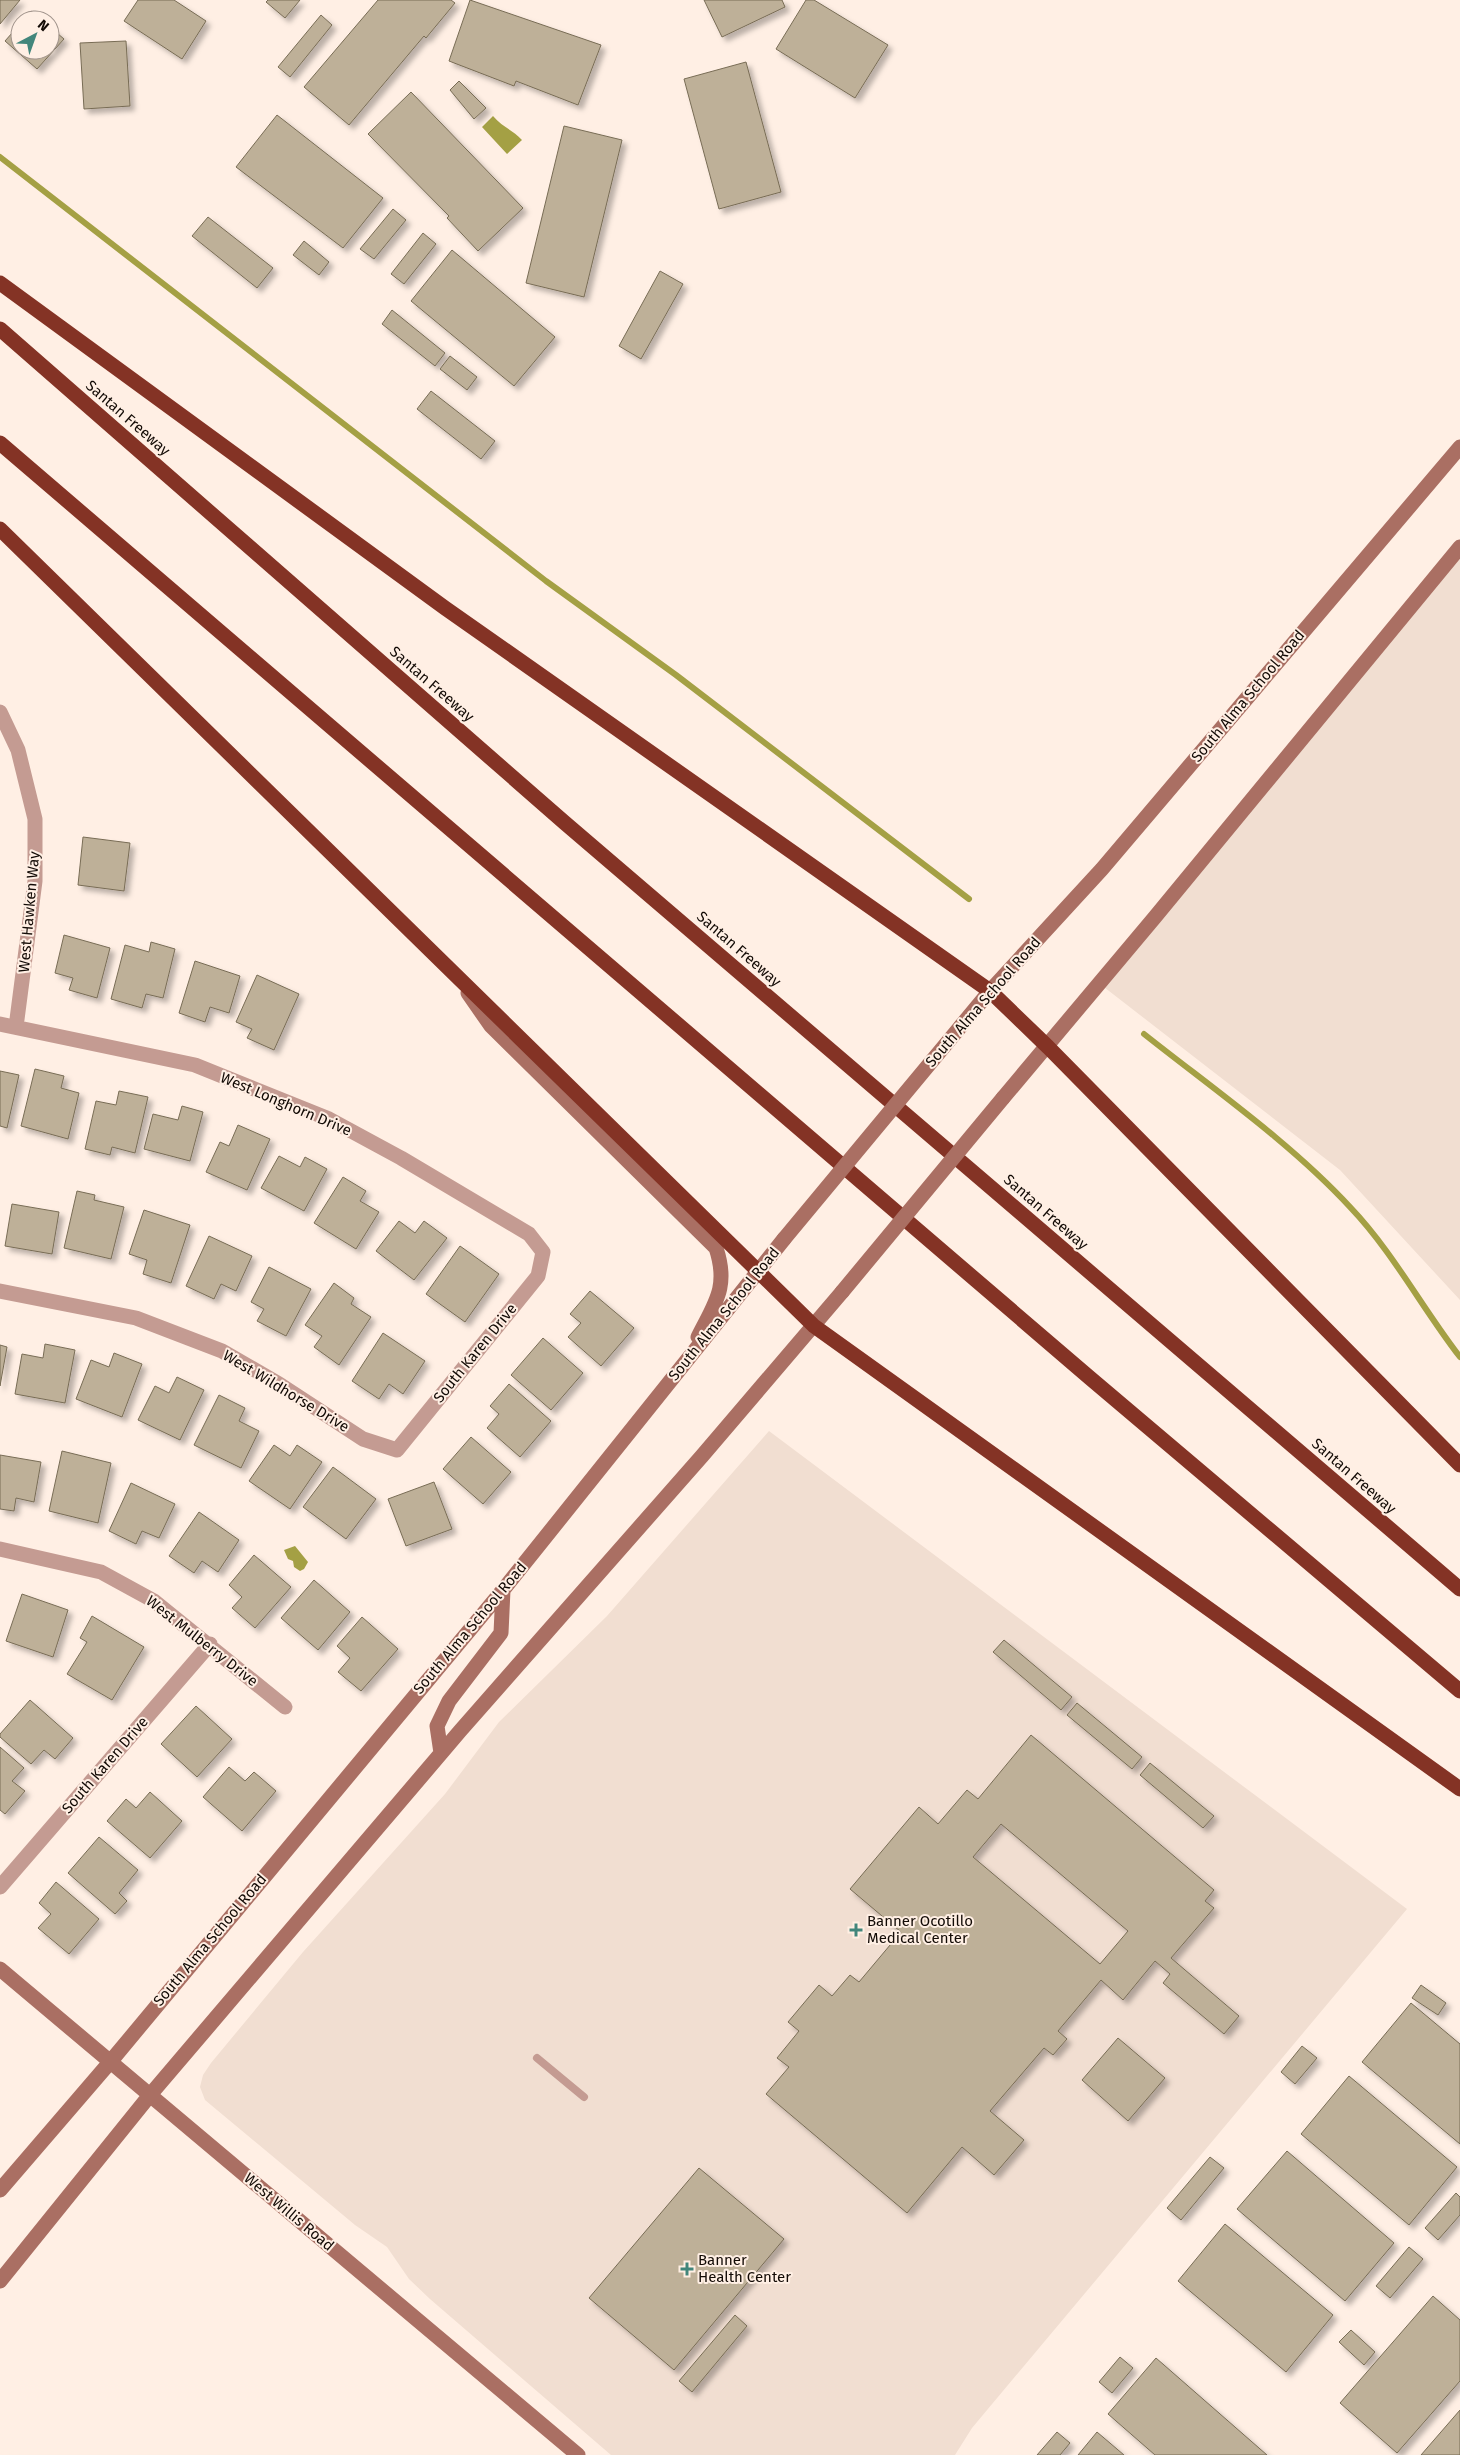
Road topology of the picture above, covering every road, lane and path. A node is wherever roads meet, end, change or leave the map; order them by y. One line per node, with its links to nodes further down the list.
1 (0, 283): 9 (highway)
2 (0, 329): 21 (highway, Santan Freeway)
3 (0, 443): 24 (highway)
4 (1460, 447): 9 (main road, South Alma School Road)
5 (0, 529): 8 (highway)
6 (1460, 547): 12 (main road)
7 (0, 712): 11 (street, West Hawken Way)
8 (457, 977): 14 (highway); 17 (main road)
9 (990, 992): 12 (highway); 14 (main road, South Alma School Road, bridge)
10 (0, 1024): 11 (street, West Longhorn Drive)
11 (16, 1027): 13 (street, West Longhorn Drive)
12 (1048, 1047): 16 (main road, bridge); 19 (highway)
13 (543, 1252): 18 (street, South Karen Drive)
14 (759, 1271): 16 (highway); 17 (main road, South Alma School Road)
15 (0, 1291): 18 (street, West Wildhorse Drive)
16 (814, 1326): 26 (main road); 27 (highway)
17 (686, 1361): 22 (main road, South Alma School Road)
18 (397, 1450)
19 (1460, 1466)
20 (0, 1549): 23 (street, West Mulberry Drive)
21 (1460, 1589)
22 (504, 1590): 26 (main road); 31 (main road, South Alma School Road)
23 (210, 1644): 25 (street, West Mulberry Drive); 28 (street, South Karen Drive)
24 (1460, 1691)
25 (285, 1707)
26 (441, 1753): 32 (main road)
27 (1460, 1789)
28 (0, 1887)
29 (0, 1969): 31 (main road, West Willis Road)
30 (537, 2058): 33 (lane)
31 (111, 2061): 32 (main road, West Willis Road); 34 (main road, South Alma School Road)
32 (150, 2095): 35 (main road); 36 (main road, West Willis Road)
33 (584, 2097)
34 (0, 2190)
35 (0, 2281)
36 (578, 2455)

